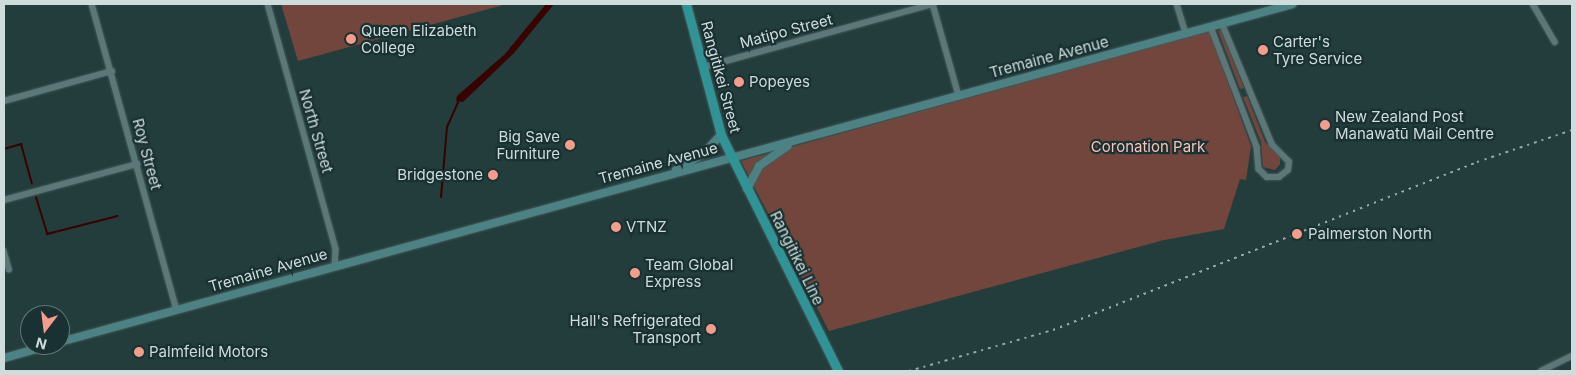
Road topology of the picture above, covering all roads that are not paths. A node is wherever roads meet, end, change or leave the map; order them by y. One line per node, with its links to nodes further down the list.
1 (92, 4): 13 (street, Roy Street)
2 (268, 4): 24 (street, North Street)
3 (686, 4): 12 (highway, Rangitikei Street)
4 (933, 4): 12 (street, Matipo Street); 14 (street)
5 (1177, 4): 10 (street)
6 (1293, 4): 8 (main road, Tremaine Avenue)
7 (1533, 4): 11 (street)
8 (1222, 24): 9 (main road, Tremaine Avenue); 9 (street)
9 (1211, 27): 10 (main road, Tremaine Avenue)
10 (1186, 34): 14 (main road, Tremaine Avenue)
11 (1555, 42)
12 (704, 67): 16 (highway, Rangitikei Street)
13 (112, 71): 15 (street); 19 (street, Roy Street)
14 (959, 96): 17 (main road, Tremaine Avenue)
15 (4, 101)
16 (721, 135): 18 (highway, Rangitikei Street); 20 (main road)
17 (794, 142): 18 (main road, Tremaine Avenue); 21 (main road)
18 (731, 158): 20 (main road, Tremaine Avenue); 21 (highway, Rangitikei Line)
19 (137, 164): 22 (street); 26 (street, Roy Street)
20 (668, 175): 24 (main road, Tremaine Avenue)
21 (747, 189): 31 (highway, Rangitikei Line)
22 (4, 200)
23 (4, 251): 25 (street)
24 (335, 266): 26 (main road, Tremaine Avenue)
25 (9, 270)
26 (177, 310): 27 (main road, Tremaine Avenue)
27 (70, 339)
28 (20, 353): 30 (main road)
29 (1572, 356): 32 (street)
30 (4, 358)
31 (838, 371)
32 (1541, 371)

